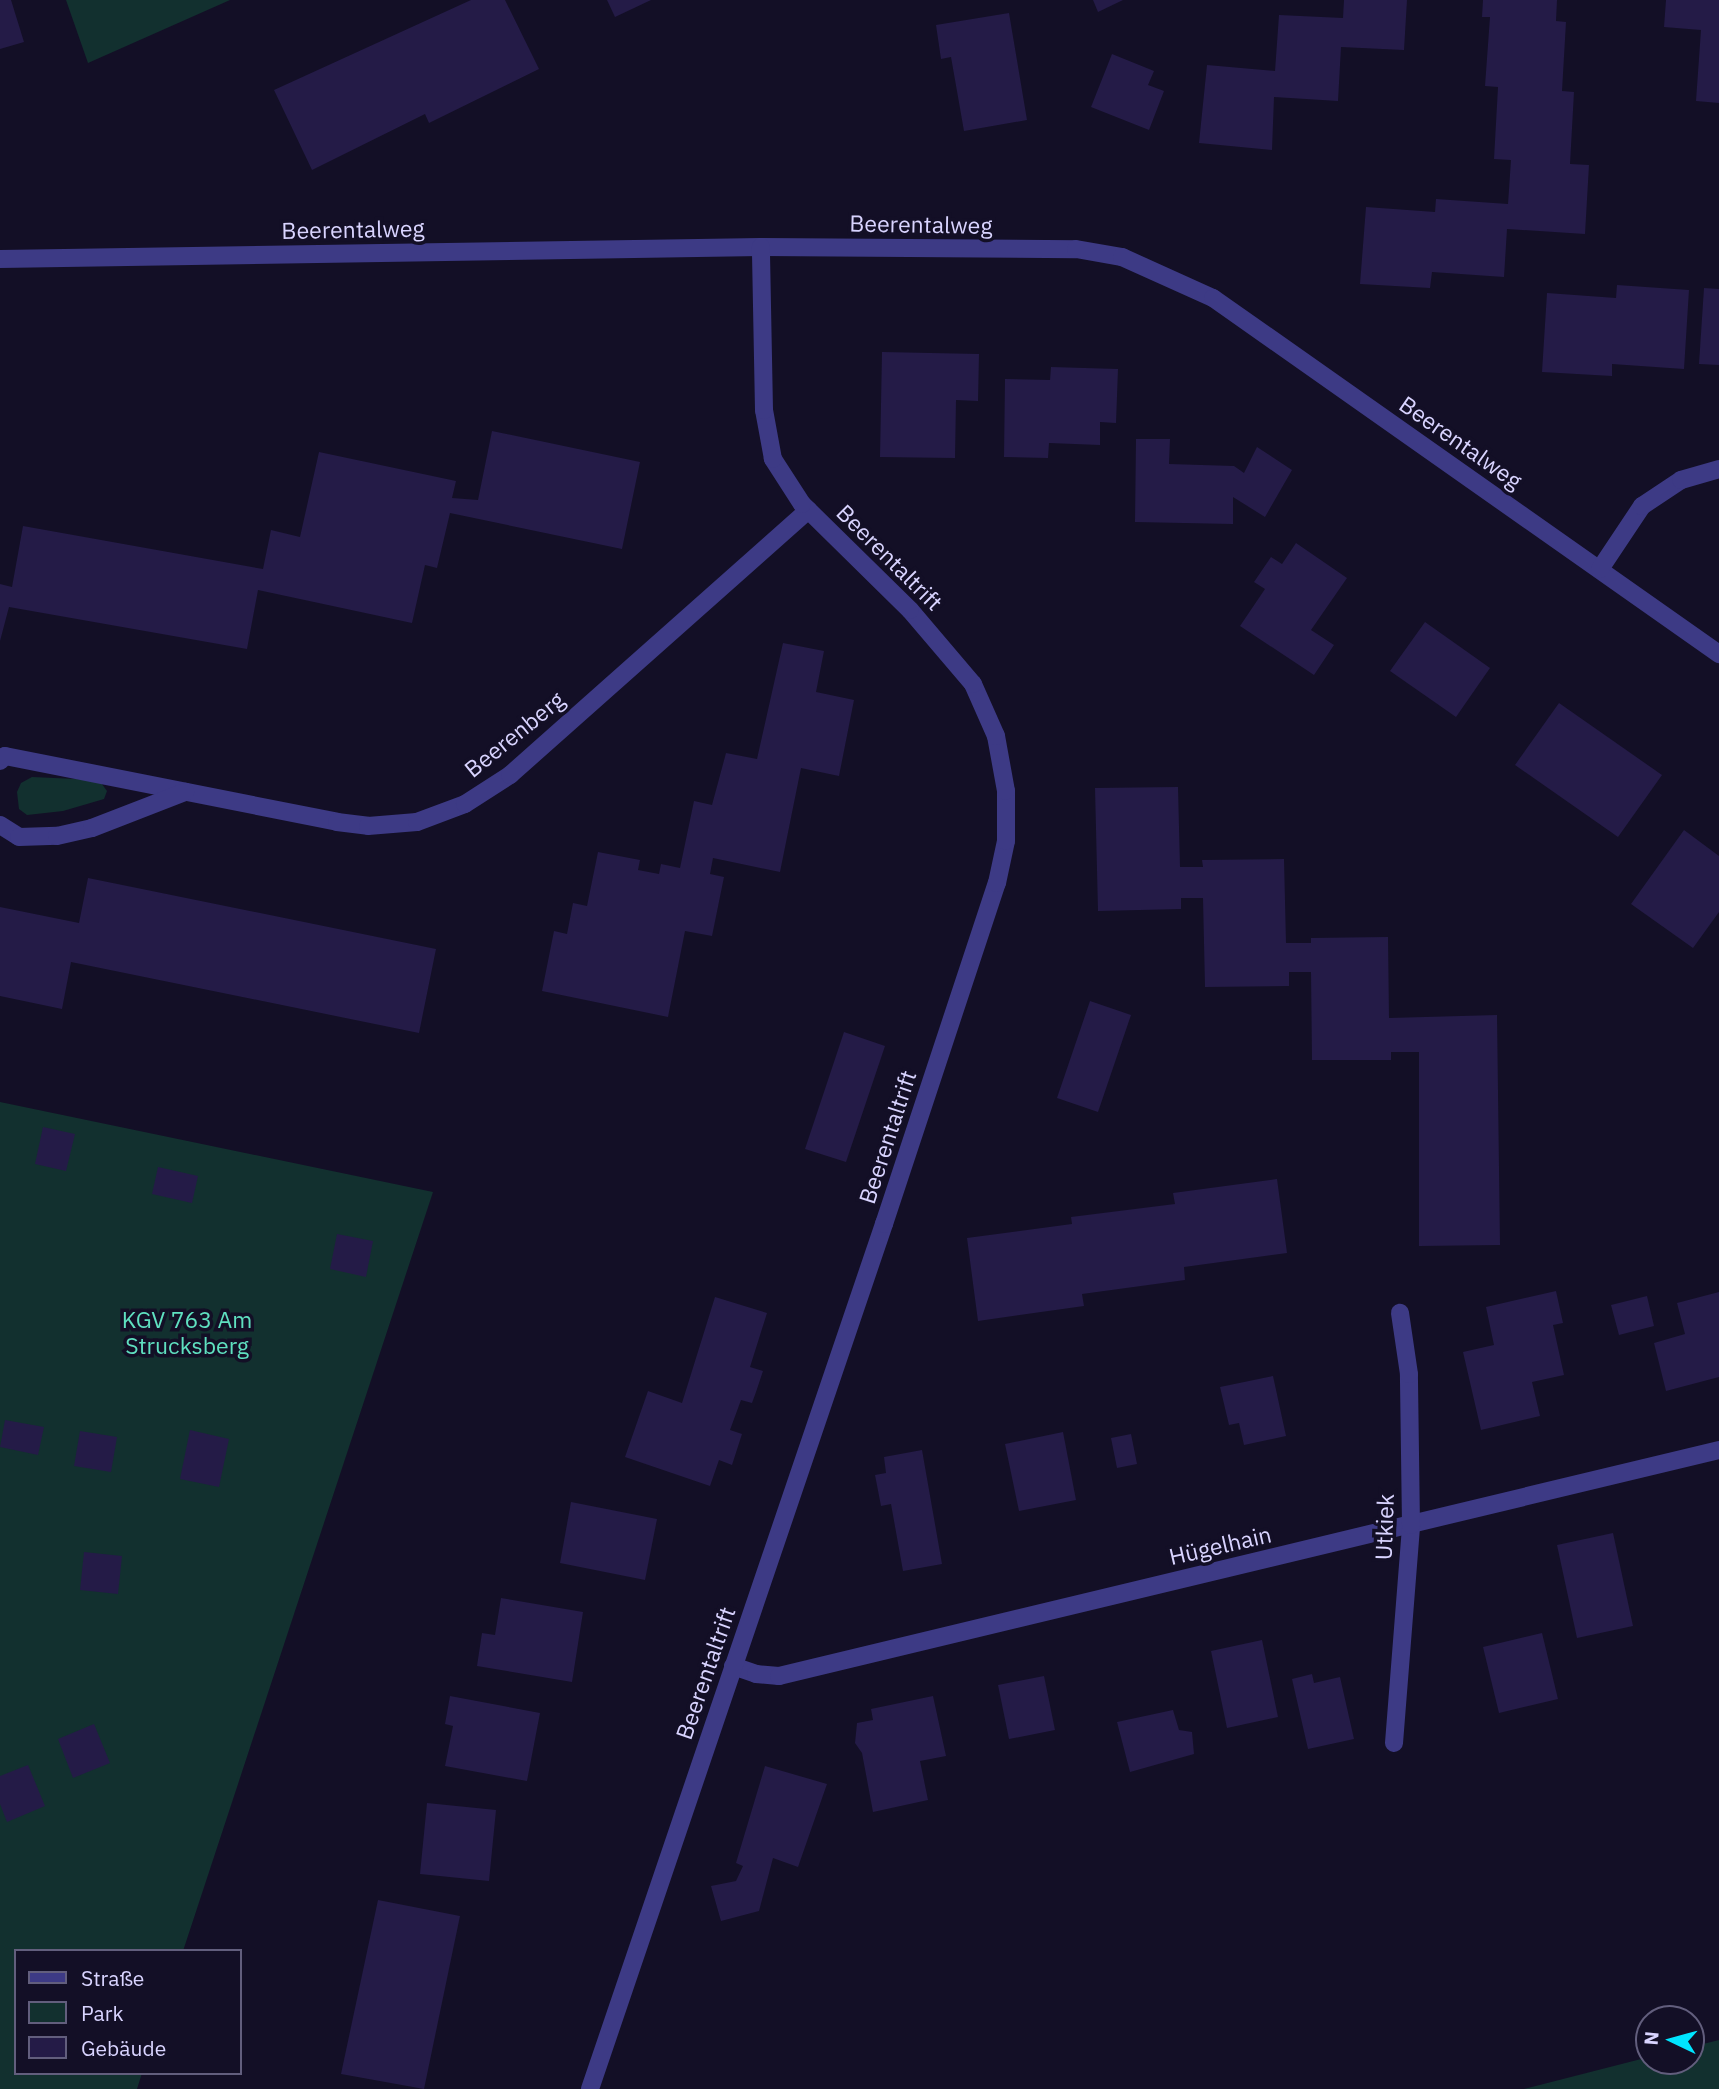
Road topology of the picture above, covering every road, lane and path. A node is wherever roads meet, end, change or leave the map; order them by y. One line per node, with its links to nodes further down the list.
1 (761, 247): 2 (street, Beerentalweg); 4 (street, Beerentaltrift); 5 (street, Beerentalweg)
2 (0, 259)
3 (1719, 469): 5 (street)
4 (808, 510): 8 (street, Beerenberg); 13 (street, Beerentaltrift)
5 (1600, 569): 6 (street, Beerentalweg)
6 (1719, 654)
7 (0, 761): 8 (street, Beerenberg)
8 (185, 792): 9 (street)
9 (0, 825)
10 (1401, 1313): 12 (street, Utkiek)
11 (1719, 1450): 12 (street, Hügelhain)
12 (1411, 1525): 13 (street, Hügelhain); 14 (street, Utkiek)
13 (733, 1666): 15 (street, Beerentaltrift)
14 (1394, 1743)
15 (590, 2089)

